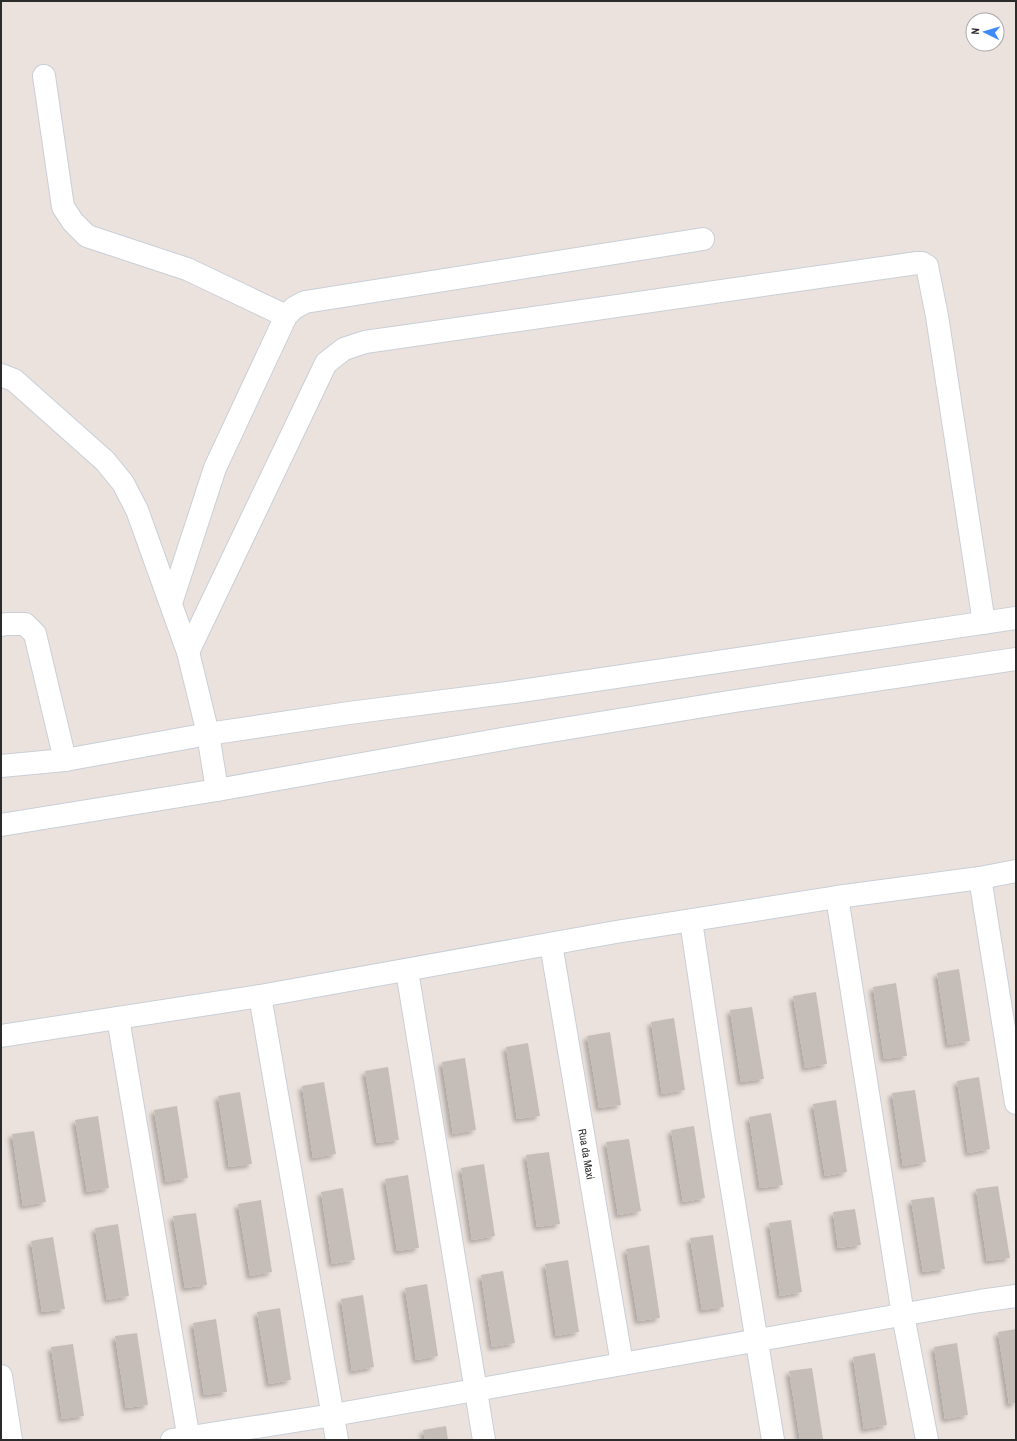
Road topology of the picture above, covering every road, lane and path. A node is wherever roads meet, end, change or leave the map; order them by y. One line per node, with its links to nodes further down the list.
1 (44, 76): 3 (street)
2 (703, 239): 3 (street)
3 (286, 316): 5 (street)
4 (1, 375): 5 (street)
5 (171, 603): 9 (street)
6 (1016, 618): 7 (street)
7 (984, 623): 9 (street); 11 (street)
8 (1, 625): 12 (street)
9 (188, 652): 11 (street)
10 (1016, 660): 14 (street)
11 (208, 734): 12 (street); 14 (street)
12 (65, 760): 13 (street)
13 (1, 766)
14 (217, 790): 15 (street)
15 (1, 825)
16 (1016, 871): 17 (street)
17 (980, 878): 18 (street); 25 (street)
18 (837, 897): 19 (street); 27 (street)
19 (691, 921): 20 (street); 28 (street)
20 (551, 944): 21 (street); 29 (street, Rua da Maxi)
21 (407, 971): 22 (street); 31 (street)
22 (260, 996): 23 (street); 32 (street)
23 (118, 1018): 24 (street); 33 (street)
24 (1, 1036)
25 (1016, 1103)
26 (1016, 1296): 27 (street)
27 (903, 1315): 28 (street); 38 (street)
28 (757, 1340): 29 (street); 37 (street)
29 (622, 1364): 31 (street)
30 (1, 1376): 34 (street)
31 (476, 1390): 32 (street); 36 (street)
32 (333, 1415): 33 (street); 35 (street)
33 (183, 1439)
34 (11, 1440)
35 (337, 1440)
36 (484, 1440)
37 (774, 1440)
38 (927, 1440)

